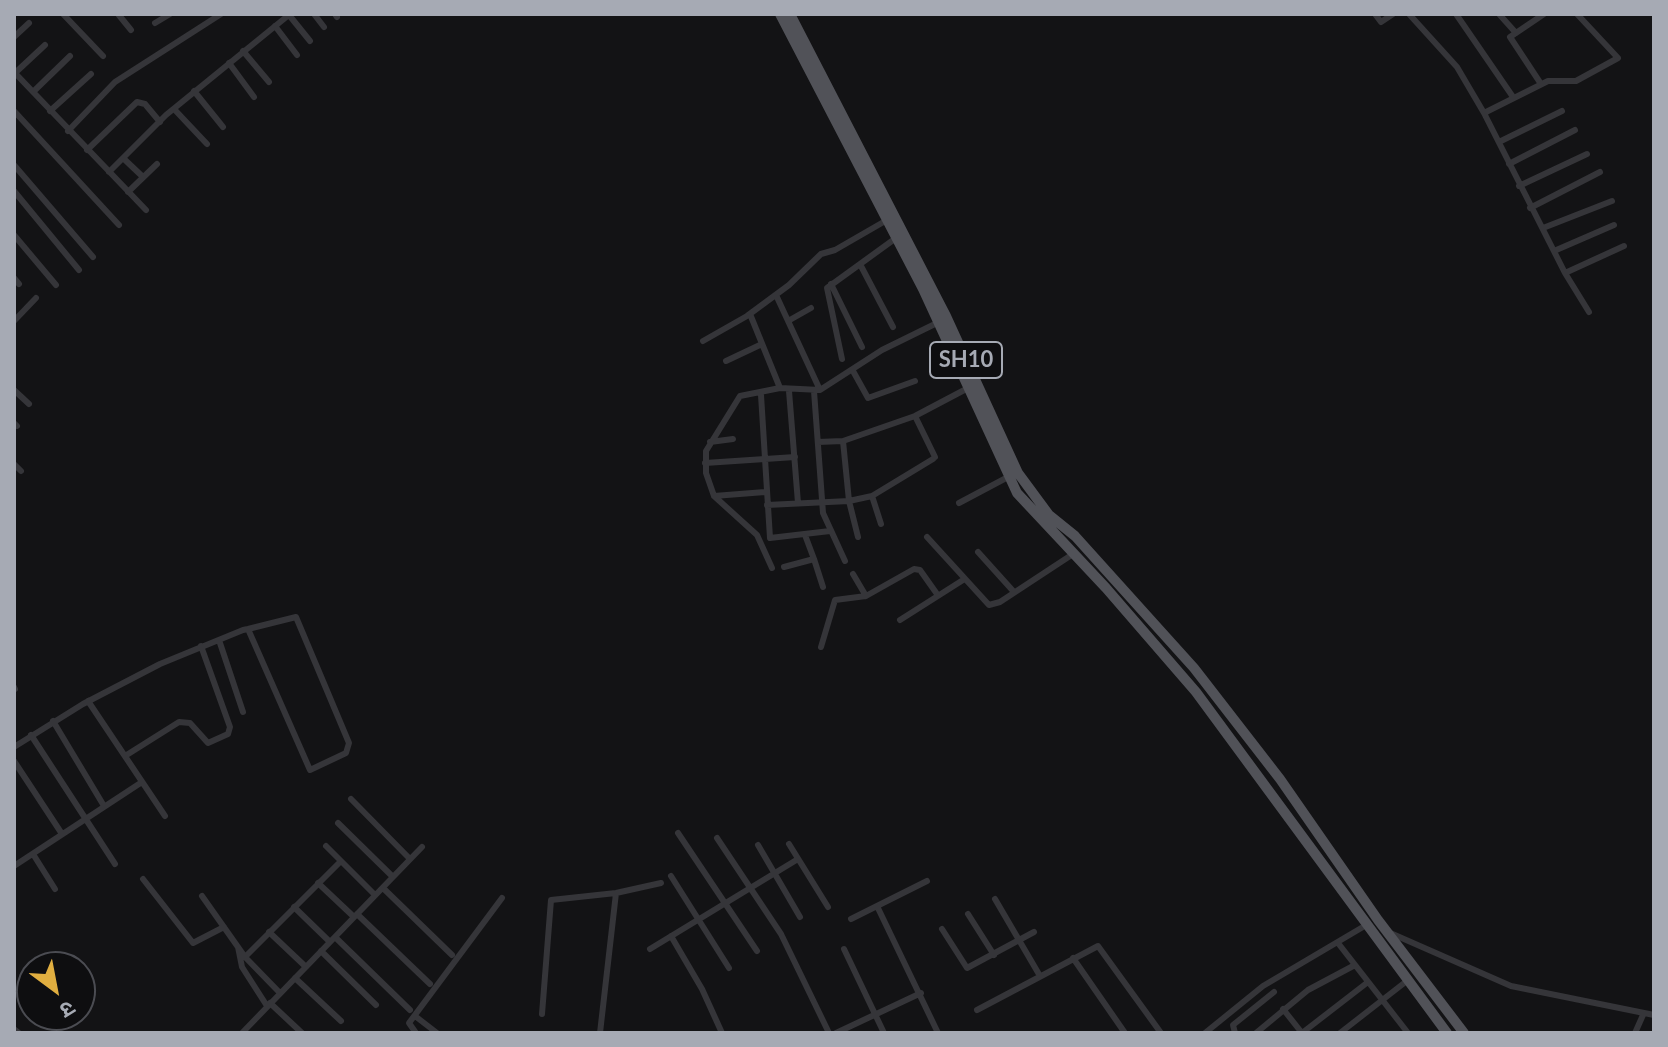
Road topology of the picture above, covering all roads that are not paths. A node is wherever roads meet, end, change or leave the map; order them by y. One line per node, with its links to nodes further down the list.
1 (118, 14): 20 (street)
2 (170, 14): 17 (street)
3 (221, 14): 46 (street)
4 (289, 14): 18 (street); 23 (street)
5 (314, 14): 19 (street)
6 (780, 14): 64 (main road, SH10)
7 (790, 14): 92 (main road, SH10)
8 (1375, 14): 9 (street)
9 (1393, 14)
10 (1409, 14): 42 (street)
11 (1456, 14): 37 (street)
12 (1499, 14): 21 (street)
13 (1544, 14): 21 (street)
14 (1577, 14): 33 (street)
15 (67, 15): 28 (street)
16 (29, 23): 22 (street)
17 (155, 23)
18 (275, 26): 25 (street); 26 (street)
19 (324, 27)
20 (131, 30)
21 (1516, 33): 33 (street)
22 (14, 37)
23 (310, 41)
24 (45, 45): 30 (street)
25 (243, 51): 29 (street); 32 (street)
26 (297, 55)
27 (70, 56): 35 (street)
28 (103, 56)
29 (229, 63): 34 (street); 36 (street)
30 (14, 73): 35 (street)
31 (91, 74): 40 (street)
32 (269, 82)
33 (1541, 84): 37 (street)
34 (194, 91): 38 (street); 44 (street)
35 (33, 92): 40 (street)
36 (254, 97)
37 (1513, 97): 42 (street)
38 (174, 109): 43 (street); 48 (street)
39 (14, 111): 65 (street)
40 (50, 111): 46 (street)
41 (1562, 111): 47 (street)
42 (1484, 113): 47 (street)
43 (160, 122): 49 (street); 51 (street)
44 (223, 127)
45 (1575, 130): 53 (street)
46 (68, 131): 49 (street)
47 (1501, 141): 53 (street)
48 (207, 144)
49 (87, 150): 55 (street)
50 (1587, 154): 58 (street)
51 (123, 158): 55 (street); 57 (street)
52 (157, 164): 57 (street)
53 (1509, 164): 58 (street)
54 (14, 165): 72 (street)
55 (109, 172): 60 (street)
56 (1600, 172): 62 (street)
57 (143, 177): 60 (street)
58 (1519, 186): 62 (street)
59 (14, 191): 74 (street)
60 (128, 192): 63 (street)
61 (1612, 201): 67 (street)
62 (1530, 208): 67 (street)
63 (146, 210)
64 (887, 220): 69 (main road, SH10); 78 (street)
65 (119, 225)
66 (1614, 225): 71 (street)
67 (1543, 228): 71 (street)
68 (14, 235): 77 (street)
69 (896, 238): 73 (street); 85 (main road, SH10)
70 (1624, 246): 75 (street)
71 (1554, 251): 75 (street)
72 (93, 257)
73 (861, 266): 76 (street); 86 (street)
74 (79, 270)
75 (1565, 273): 81 (street)
76 (831, 284): 89 (street); 90 (street)
77 (56, 285)
78 (776, 295): 82 (street); 84 (street)
79 (36, 298): 83 (street)
80 (811, 308): 84 (street)
81 (1589, 312)
82 (750, 314): 87 (street); 88 (street)
83 (14, 321)
84 (788, 321): 99 (street)
85 (939, 322): 92 (main road, SH10); 93 (street)
86 (893, 327)
87 (703, 341)
88 (762, 344): 91 (street); 96 (street)
89 (862, 347)
90 (842, 359)
91 (726, 361)
92 (963, 363): 95 (main road, SH10); 188 (main road, SH10)
93 (853, 371): 94 (street); 99 (street)
94 (915, 381)
95 (970, 387): 102 (street); 112 (main road, SH10)
96 (780, 388): 98 (street); 100 (street)
97 (14, 390): 101 (street)
98 (789, 391): 99 (street); 107 (street)
99 (817, 391): 106 (street)
100 (761, 395): 105 (street); 108 (street)
101 (29, 404)
102 (915, 416): 104 (street); 115 (street)
103 (733, 439): 105 (street)
104 (843, 441): 106 (street); 116 (street)
105 (710, 442): 109 (street)
106 (818, 442): 117 (street)
107 (795, 457): 108 (street); 118 (street)
108 (763, 461): 109 (street); 113 (street)
109 (705, 463): 114 (street)
110 (14, 464): 111 (street)
111 (21, 471)
112 (1008, 477): 119 (street); 127 (main road, SH10)
113 (765, 492): 114 (street); 120 (street)
114 (714, 496): 131 (street)
115 (872, 496): 116 (street); 121 (street)
116 (849, 501): 117 (street); 124 (street)
117 (822, 502): 118 (street); 122 (street)
118 (798, 503): 120 (street)
119 (959, 503)
120 (767, 505): 123 (street)
121 (881, 524)
122 (830, 531): 123 (street); 129 (street)
123 (805, 535): 128 (street)
124 (858, 537)
125 (927, 537): 133 (street)
126 (978, 552): 135 (street)
127 (1073, 554): 135 (street); 188 (main road, SH10)
128 (814, 559): 130 (street); 134 (street)
129 (845, 561)
130 (784, 567)
131 (772, 568)
132 (853, 574): 137 (street)
133 (963, 580): 135 (street); 136 (street)
134 (823, 587)
135 (1014, 592)
136 (937, 594): 137 (street); 138 (street)
137 (866, 596): 142 (street)
138 (900, 620)
139 (248, 629): 139 (street); 140 (street)
140 (219, 640): 141 (street); 144 (street)
141 (201, 646): 143 (street); 145 (street)
142 (821, 647)
143 (88, 701): 147 (street); 150 (street)
144 (240, 703): 145 (street); 146 (street)
145 (223, 708): 150 (street)
146 (243, 712)
147 (53, 721): 148 (street); 154 (street)
148 (31, 735): 149 (street); 156 (street)
149 (14, 747)
150 (125, 756): 152 (street)
151 (14, 761): 159 (street)
152 (142, 782): 154 (street); 155 (street)
153 (351, 799): 166 (street)
154 (104, 806): 156 (street)
155 (165, 816)
156 (86, 817): 159 (street); 169 (street)
157 (338, 823): 173 (street)
158 (678, 833): 186 (street)
159 (62, 834): 165 (street)
160 (717, 838): 178 (street)
161 (789, 844): 167 (street)
162 (758, 845): 171 (street)
163 (326, 846): 168 (street)
164 (422, 847): 166 (street)
165 (33, 854): 170 (street); 180 (street)
166 (410, 859): 173 (street)
167 (798, 859): 171 (street); 190 (street)
168 (341, 861): 176 (street); 182 (street)
169 (115, 864)
170 (14, 866)
171 (777, 872): 178 (street); 193 (street)
172 (671, 876): 195 (street)
173 (393, 877): 179 (street)
174 (143, 879): 197 (street)
175 (927, 881): 187 (street)
176 (318, 883): 189 (street); 192 (street)
177 (661, 883): 181 (street)
178 (752, 887): 186 (street); 246 (street)
179 (383, 888): 182 (street); 211 (street)
180 (55, 889)
181 (616, 893): 232 (street); 244 (street)
182 (375, 895): 192 (street)
183 (202, 896): 197 (street)
184 (502, 898): 231 (street)
185 (995, 899): 204 (street)
186 (726, 903): 195 (street); 210 (street)
187 (877, 906): 194 (street); 226 (street)
188 (1362, 906): 196 (main road, SH10); 199 (main road, SH10)
189 (294, 907): 200 (street); 203 (street)
190 (828, 907)
191 (968, 914): 212 (street)
192 (356, 916): 203 (street); 222 (street)
193 (800, 917)
194 (851, 919)
195 (698, 920): 202 (street); 217 (street)
196 (1368, 924): 205 (street); 220 (main road, SH10)
197 (224, 927): 206 (street)
198 (942, 929): 212 (street)
199 (1387, 931): 234 (street); 258 (main road, SH10)
200 (269, 932): 213 (street); 216 (street)
201 (1034, 932): 204 (street)
202 (671, 936): 207 (street); 245 (street)
203 (332, 940): 209 (street); 223 (street)
204 (1020, 942): 212 (street); 218 (street)
205 (1338, 943): 215 (street); 252 (street)
206 (238, 947): 213 (street); 228 (street)
207 (650, 949)
208 (844, 949): 233 (street)
209 (321, 951): 216 (street); 223 (street)
210 (757, 951)
211 (452, 955)
212 (994, 955)
213 (245, 957): 225 (street)
214 (1073, 958): 218 (street); 250 (street); 251 (street)
215 (1355, 965): 221 (street); 229 (street)
216 (306, 967): 219 (street)
217 (729, 968)
218 (1040, 976): 230 (street)
219 (295, 978): 225 (street); 236 (street)
220 (1408, 980): 227 (street); 257 (main road, SH10)
221 (1368, 982): 227 (street); 229 (street)
222 (430, 984)
223 (385, 985): 231 (street)
224 (1274, 992): 253 (street)
225 (280, 993): 228 (street)
226 (921, 993): 233 (street); 249 (street)
227 (1382, 1000): 238 (street); 255 (street)
228 (269, 1005): 239 (street); 241 (street)
229 (1283, 1009): 254 (street)
230 (977, 1010)
231 (413, 1013): 242 (street); 243 (street)
232 (542, 1014)
233 (876, 1015): 247 (street); 248 (street)
234 (1643, 1015): 235 (street); 259 (street)
235 (1654, 1015)
236 (341, 1021)
237 (14, 1029): 240 (street)
238 (1405, 1030): 256 (street)
239 (247, 1031)
240 (19, 1033)
241 (302, 1033)
242 (416, 1033)
243 (437, 1033)
244 (600, 1033)
245 (722, 1033)
246 (829, 1033)
247 (836, 1033)
248 (884, 1033)
249 (938, 1033)
250 (1125, 1033)
251 (1161, 1033)
252 (1205, 1033)
253 (1235, 1033)
254 (1256, 1033)
255 (1340, 1033)
256 (1395, 1033)
257 (1447, 1033)
258 (1464, 1033)
259 (1635, 1033)

